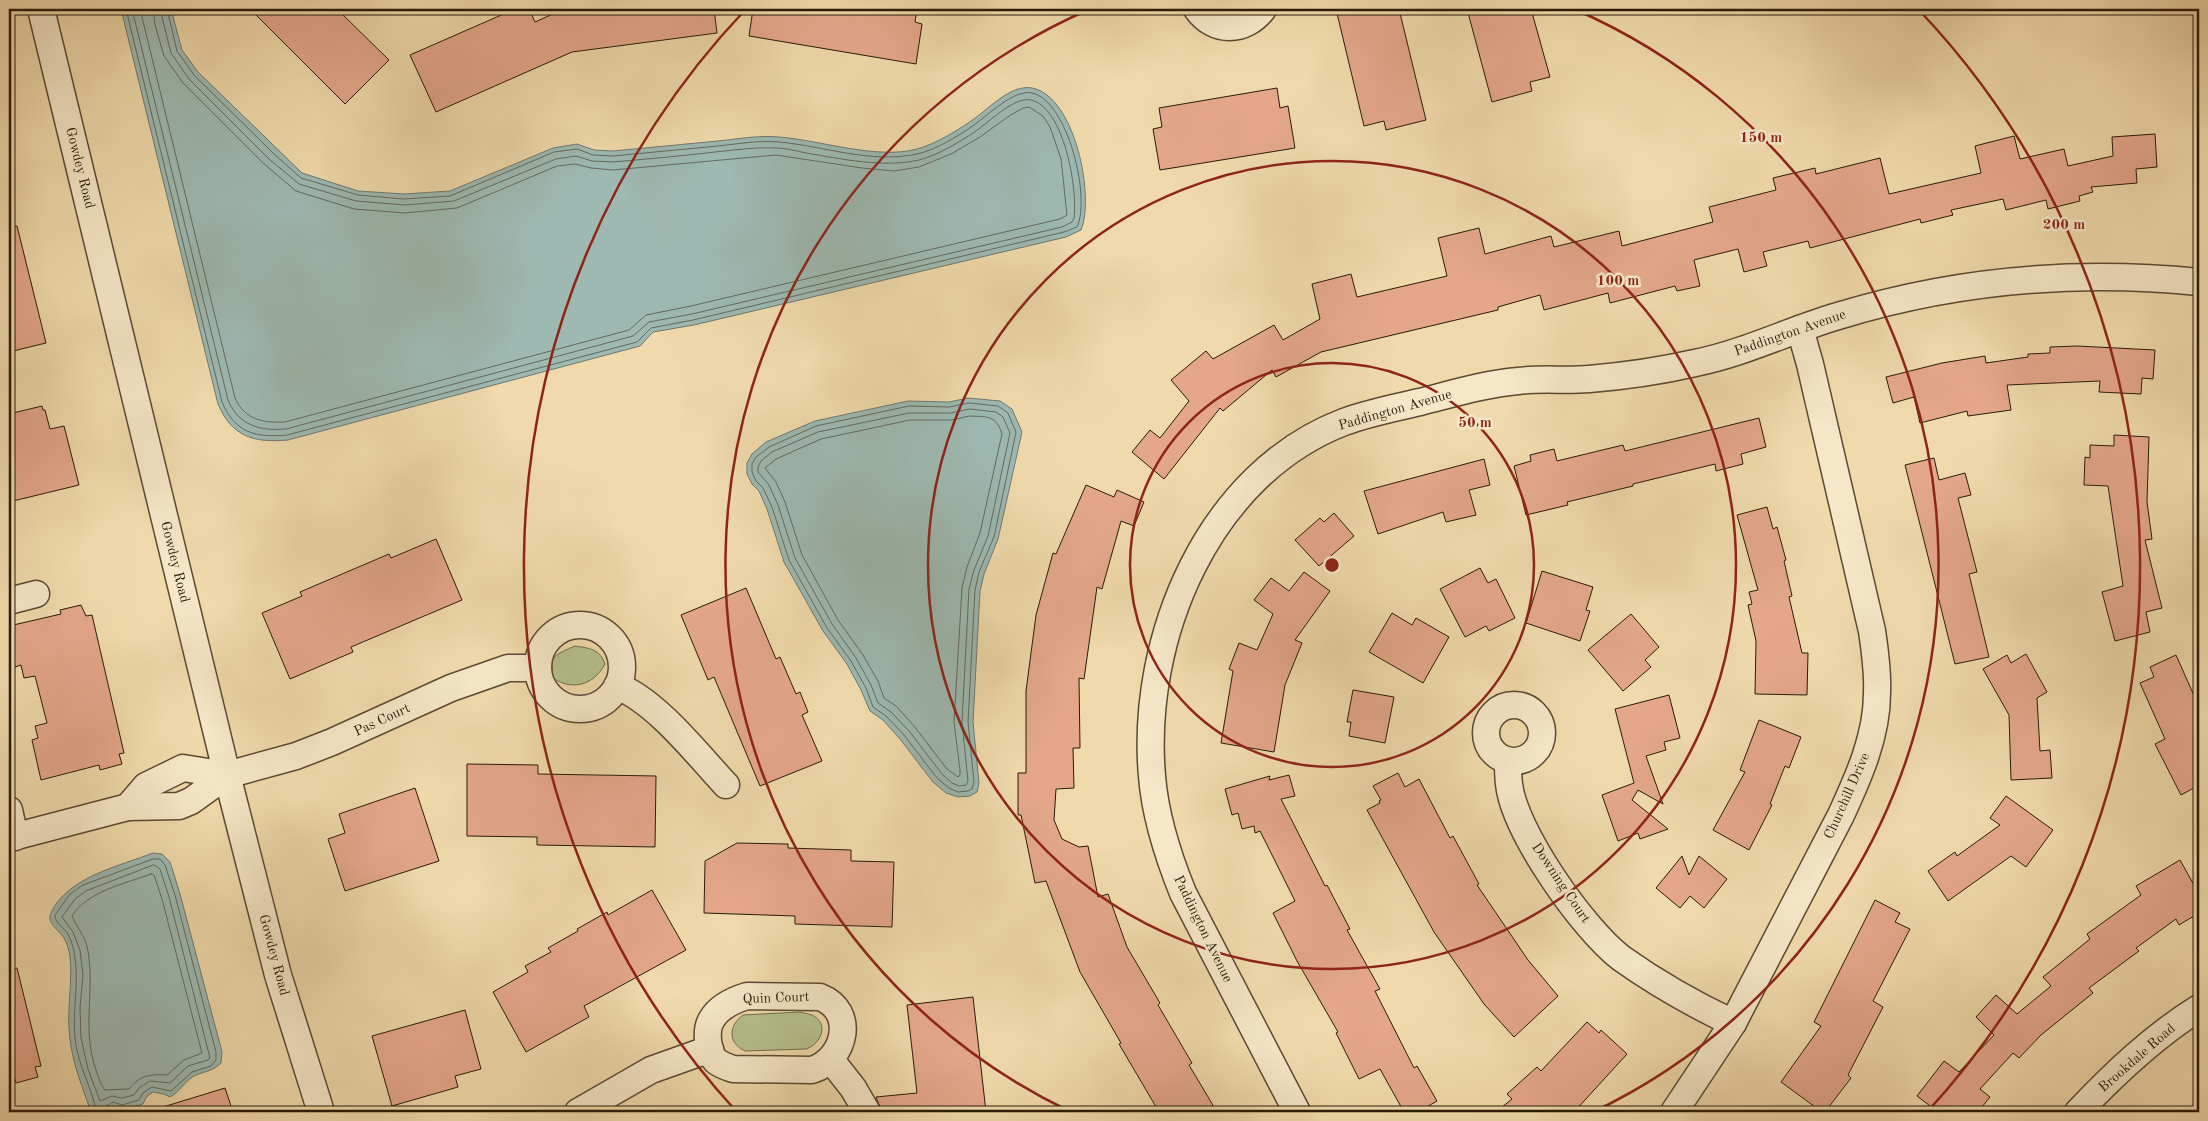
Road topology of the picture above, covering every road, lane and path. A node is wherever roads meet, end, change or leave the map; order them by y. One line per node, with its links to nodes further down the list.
1 (41, 9): 11 (street, Gowdey Road)
2 (1197, 9): 3 (street)
3 (1263, 9)
4 (2199, 282): 5 (street, Paddington Avenue)
5 (1800, 329): 16 (street, Churchill Drive); 22 (street, Paddington Avenue)
6 (36, 594): 7 (street)
7 (9, 601)
8 (538, 668): 9 (street); 9 (street); 11 (street, Pas Court)
9 (617, 686): 12 (street)
10 (1508, 761): 16 (street, Downing Court)
11 (226, 776): 14 (street); 19 (street, Gowdey Road)
12 (726, 785)
13 (9, 810): 14 (street)
14 (12, 837)
15 (2199, 1008): 24 (street, Brookdale Road)
16 (1733, 1023): 23 (street, Churchill Drive)
17 (710, 1049): 18 (street); 18 (street, Quin Court); 20 (street)
18 (831, 1060): 21 (street)
19 (320, 1112)
20 (578, 1112)
21 (867, 1112)
22 (1297, 1112)
23 (1674, 1112)
24 (2078, 1112)

